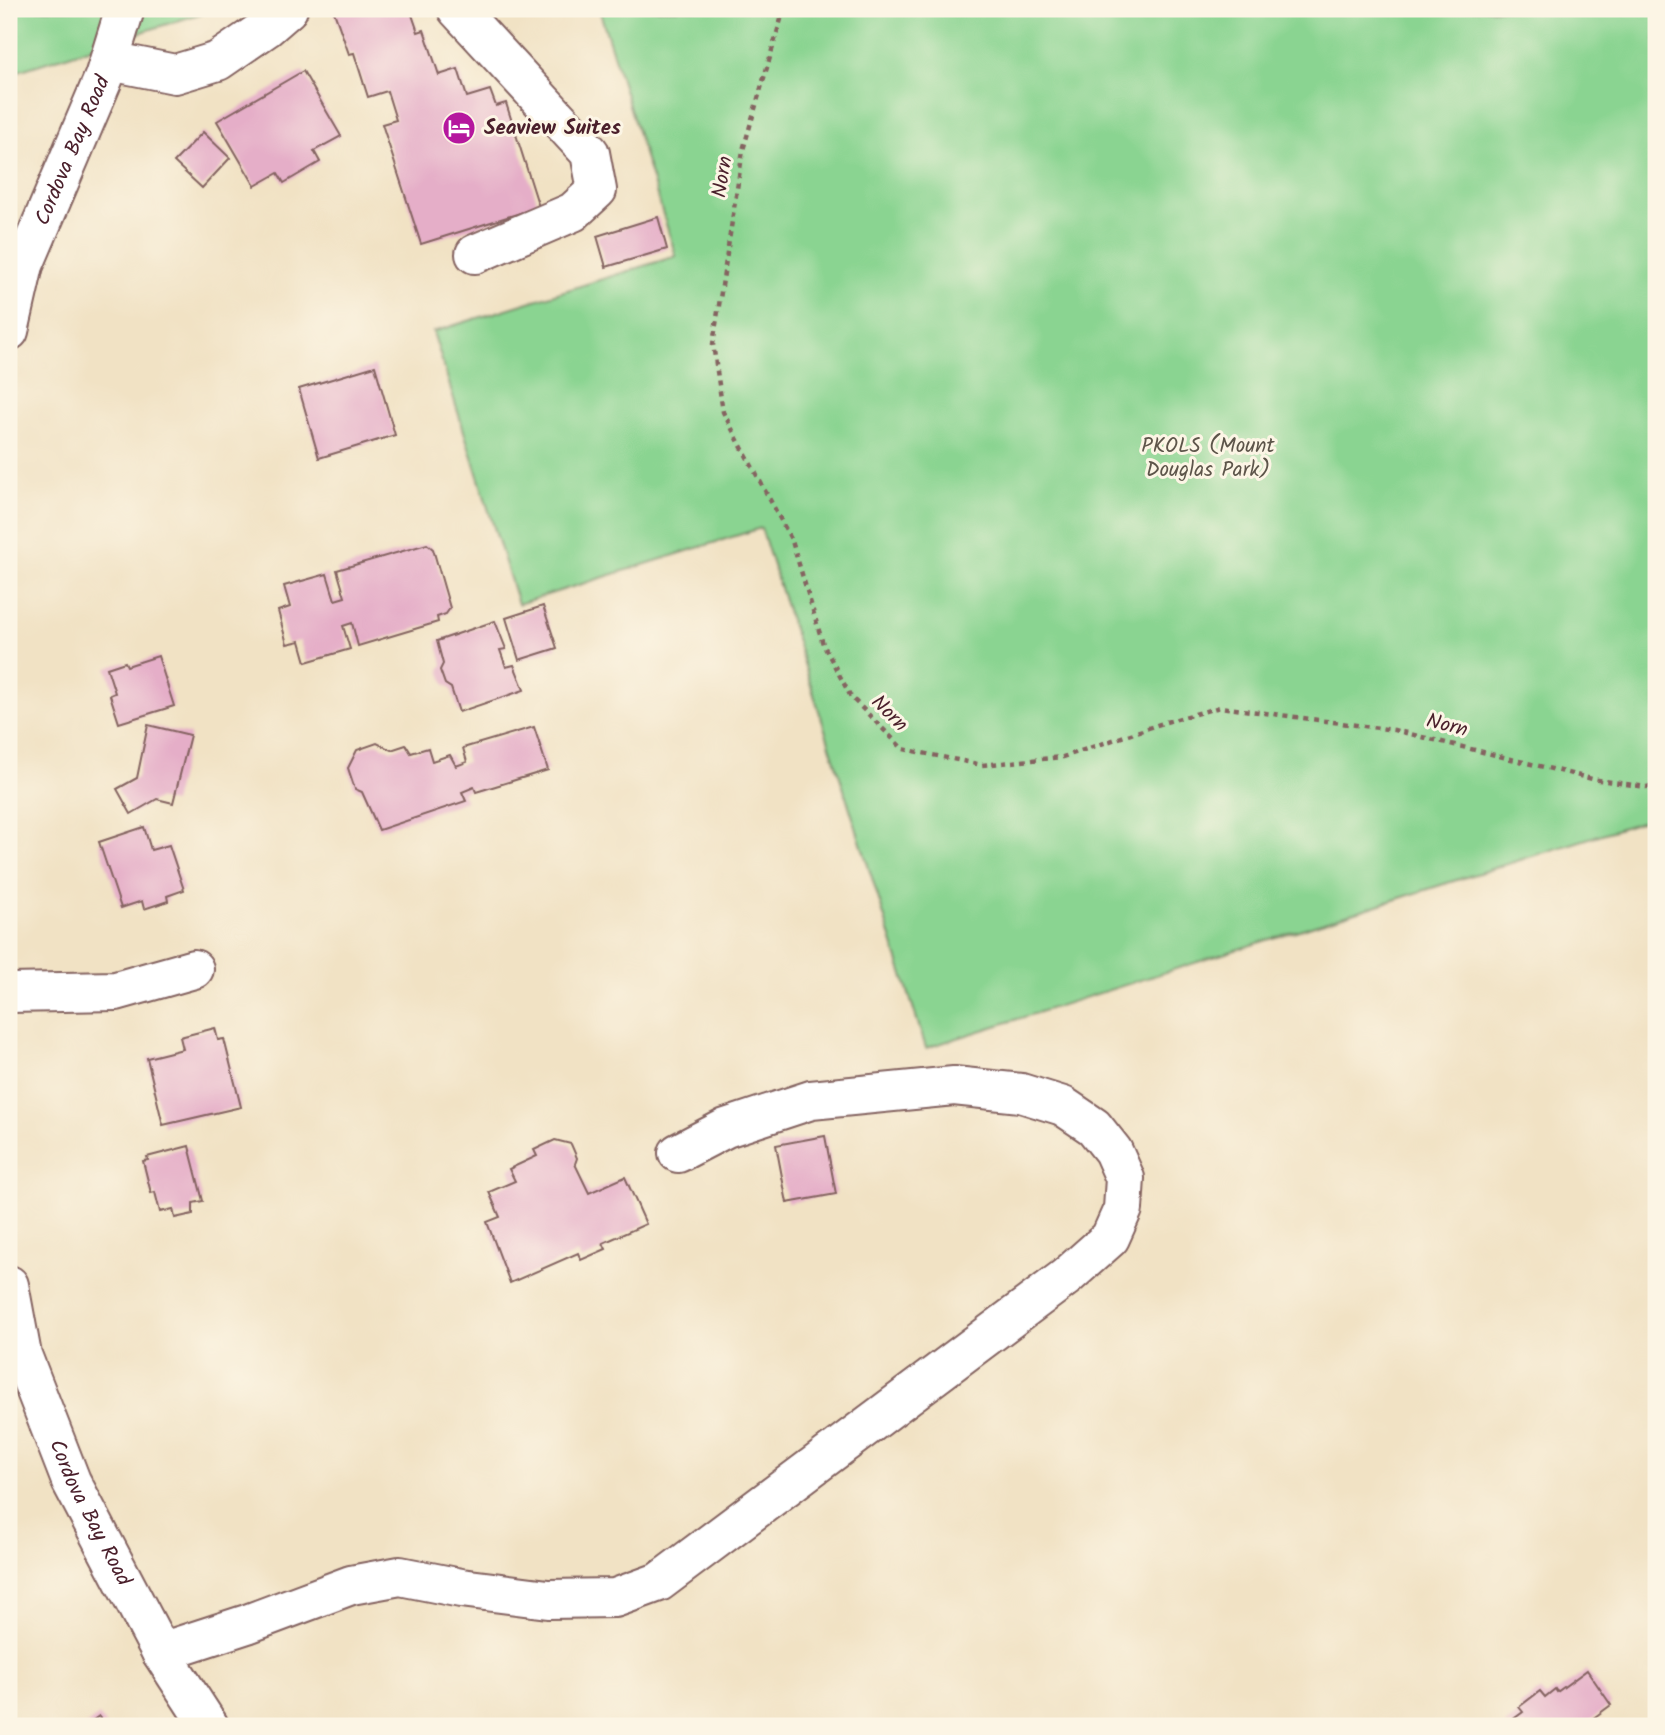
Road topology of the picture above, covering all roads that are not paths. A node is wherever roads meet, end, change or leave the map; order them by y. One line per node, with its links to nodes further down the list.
1 (125, 9): 4 (main road, Cordova Bay Road)
2 (288, 9): 4 (main road)
3 (457, 9): 5 (main road)
4 (110, 61): 6 (main road, Cordova Bay Road)
5 (475, 254)
6 (9, 331)
7 (194, 969): 8 (main road)
8 (9, 993)
9 (678, 1153): 11 (main road)
10 (9, 1285): 11 (main road, Cordova Bay Road)
11 (161, 1651): 12 (main road, Cordova Bay Road)
12 (209, 1726)

